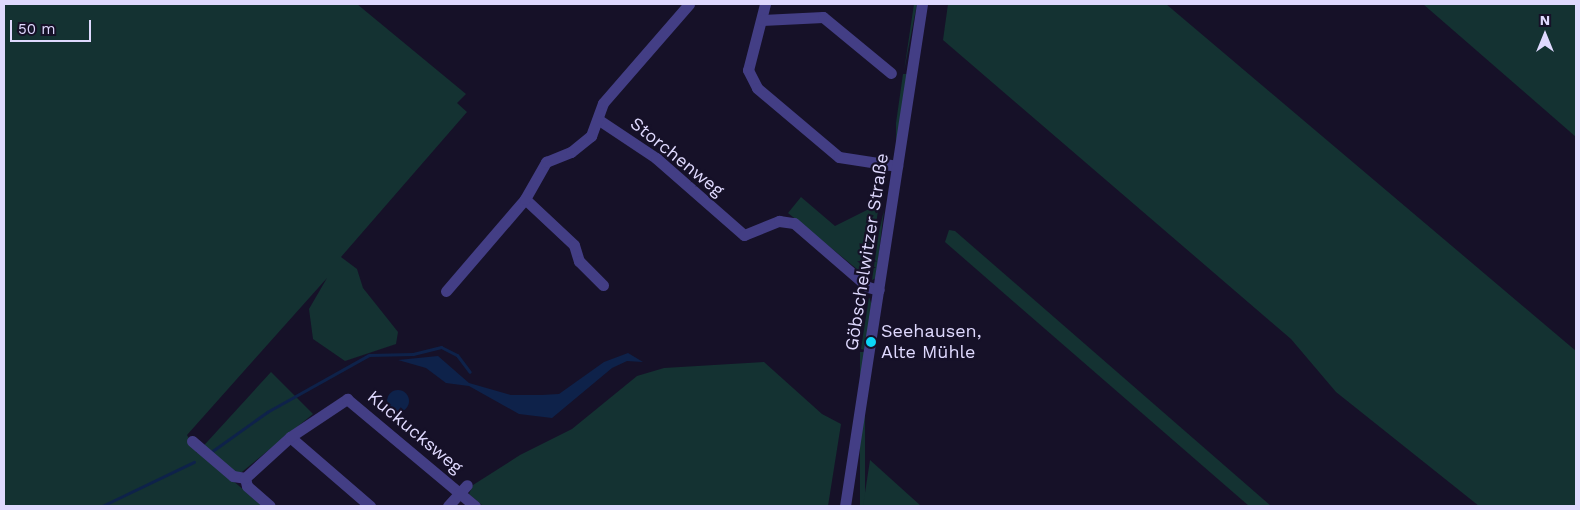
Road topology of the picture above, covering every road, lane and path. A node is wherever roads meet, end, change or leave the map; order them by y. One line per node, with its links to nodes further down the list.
1 (689, 4): 6 (street)
2 (764, 4): 4 (street)
3 (922, 4): 7 (street, Göbschelwitzer Straße)
4 (762, 20): 5 (street); 7 (street)
5 (891, 73)
6 (599, 120): 8 (street); 10 (street, Storchenweg)
7 (898, 166): 10 (street, Göbschelwitzer Straße)
8 (525, 199): 9 (street); 11 (street)
9 (603, 286)
10 (879, 290): 20 (street, Göbschelwitzer Straße)
11 (446, 291)
12 (290, 437): 14 (street); 15 (street, Kuckucksweg); 17 (street)
13 (192, 441): 14 (street)
14 (245, 478): 16 (street)
15 (464, 489): 18 (street, Kuckucksweg); 19 (street, Kuckucksweg)
16 (270, 506)
17 (370, 506)
18 (448, 506)
19 (475, 506)
20 (845, 506)

